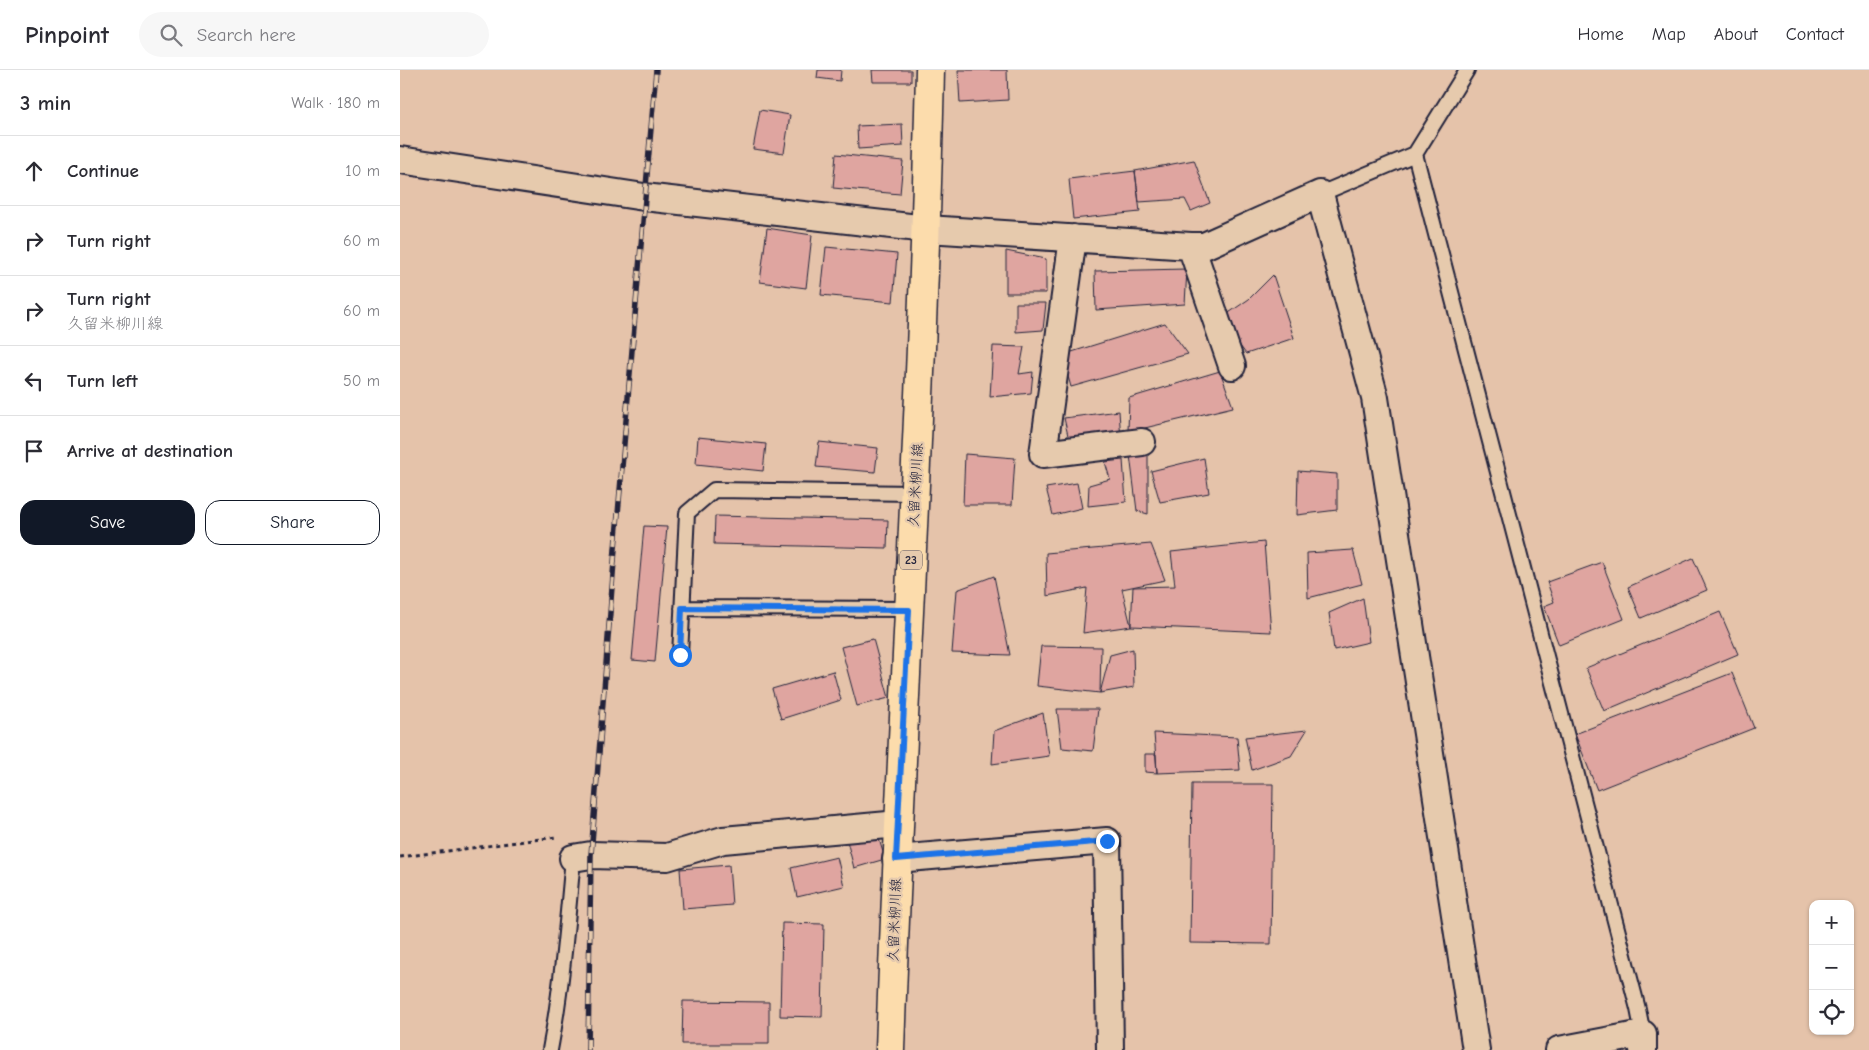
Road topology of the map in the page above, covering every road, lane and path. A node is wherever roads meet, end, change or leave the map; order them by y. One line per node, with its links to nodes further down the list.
1 (930, 70): 6 (main road, 久留米柳川線 / 23)
2 (1467, 70): 3 (lane)
3 (1415, 154): 5 (lane); 19 (lane)
4 (400, 160): 6 (street)
5 (1320, 194): 8 (street); 23 (street)
6 (927, 229): 7 (street); 11 (main road, 久留米柳川線 / 23)
7 (1073, 238): 8 (street); 10 (street)
8 (1190, 246): 9 (street)
9 (1232, 366)
10 (1142, 442)
11 (914, 493): 12 (lane); 13 (main road, 久留米柳川線 / 23)
12 (682, 608): 13 (lane); 14 (lane)
13 (909, 610): 15 (main road, 久留米柳川線 / 23)
14 (680, 655)
15 (899, 824): 17 (street); 18 (main road, 久留米柳川線 / 23)
16 (400, 857): 17 (path)
17 (573, 858): 20 (lane)
18 (896, 859): 21 (main road, 久留米柳川線 / 23); 22 (street)
19 (1643, 1042): 24 (street)
20 (550, 1050)
21 (890, 1050)
22 (1110, 1050)
23 (1476, 1050)
24 (1559, 1050)

